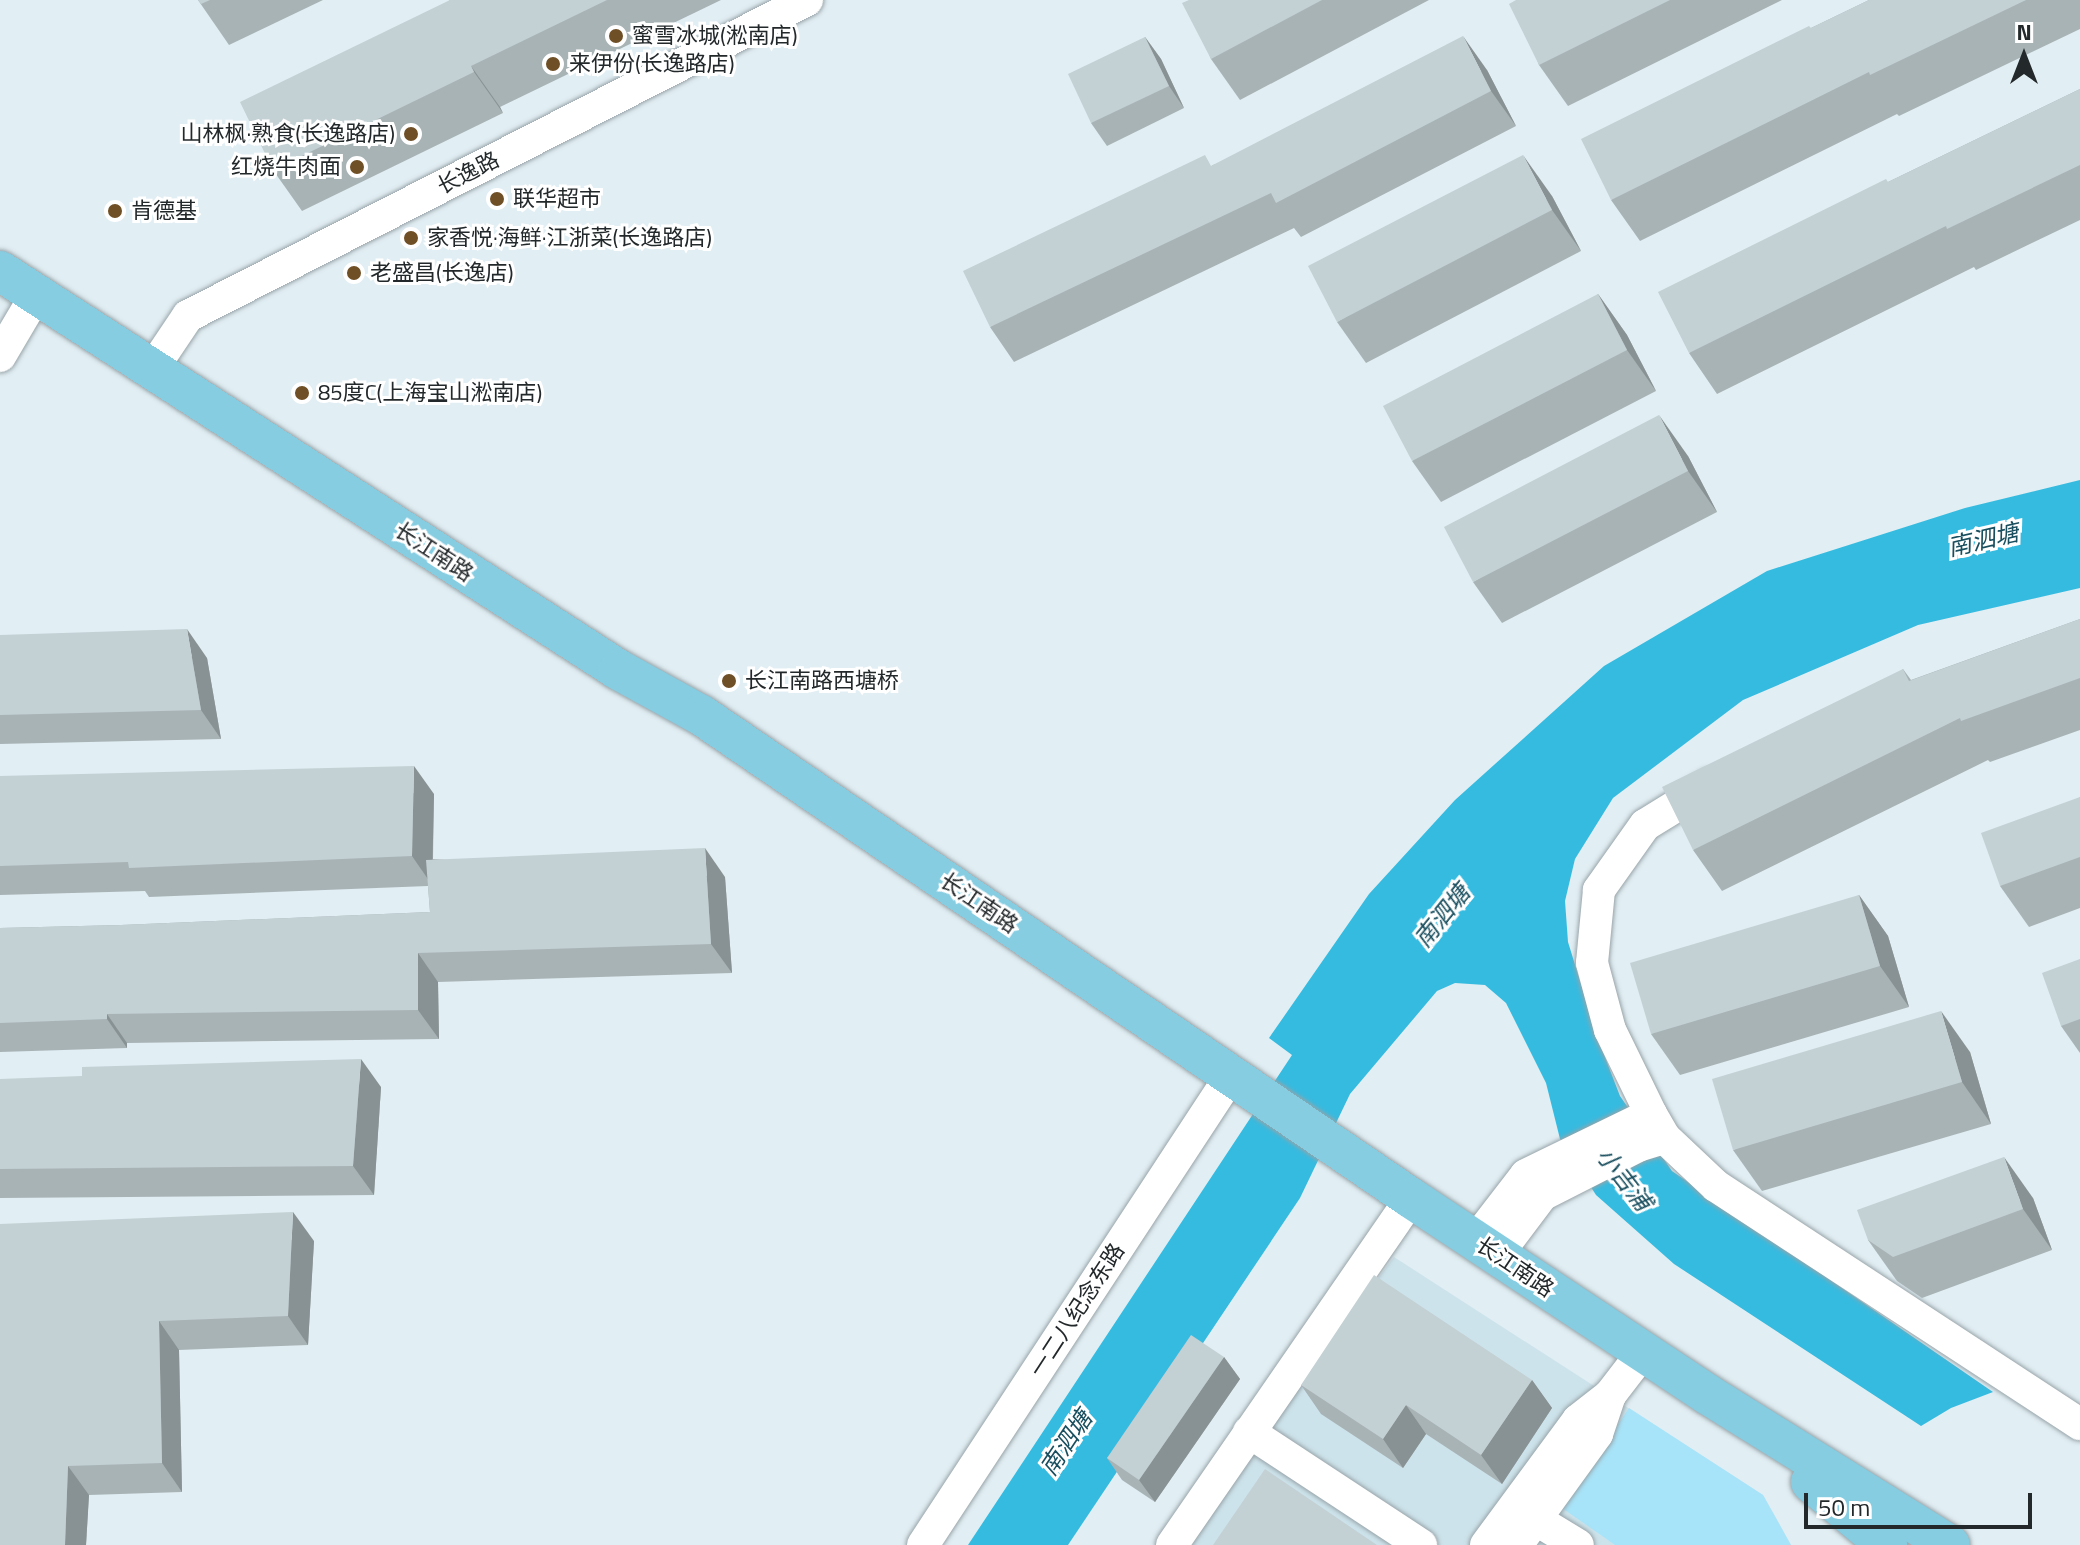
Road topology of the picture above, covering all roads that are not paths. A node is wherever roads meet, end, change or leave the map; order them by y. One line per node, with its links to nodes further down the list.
1 (807, 0): 5 (street, 长逸路)
2 (0, 271): 3 (main road, 长江南路)
3 (36, 295): 4 (street); 5 (main road, 长江南路)
4 (0, 356)
5 (151, 371): 7 (main road, 长江南路)
6 (1737, 768): 8 (street)
7 (1232, 1074): 9 (main road, 长江南路); 17 (street, 一二八纪念东路)
8 (1645, 1131): 10 (street); 14 (street)
9 (1401, 1192): 10 (main road, 长江南路); 15 (street)
10 (1486, 1248): 11 (main road, 长江南路)
11 (1643, 1352): 12 (main road, 长江南路); 13 (street)
12 (1707, 1394): 23 (main road); 24 (main road, 长江南路)
13 (1610, 1395): 16 (street); 20 (street)
14 (2080, 1424)
15 (1249, 1432): 18 (street); 19 (street)
16 (1535, 1519): 21 (street); 22 (street)
17 (923, 1545)
18 (1172, 1545)
19 (1421, 1545)
20 (1486, 1545)
21 (1517, 1545)
22 (1578, 1545)
23 (1887, 1545)
24 (1950, 1545)

